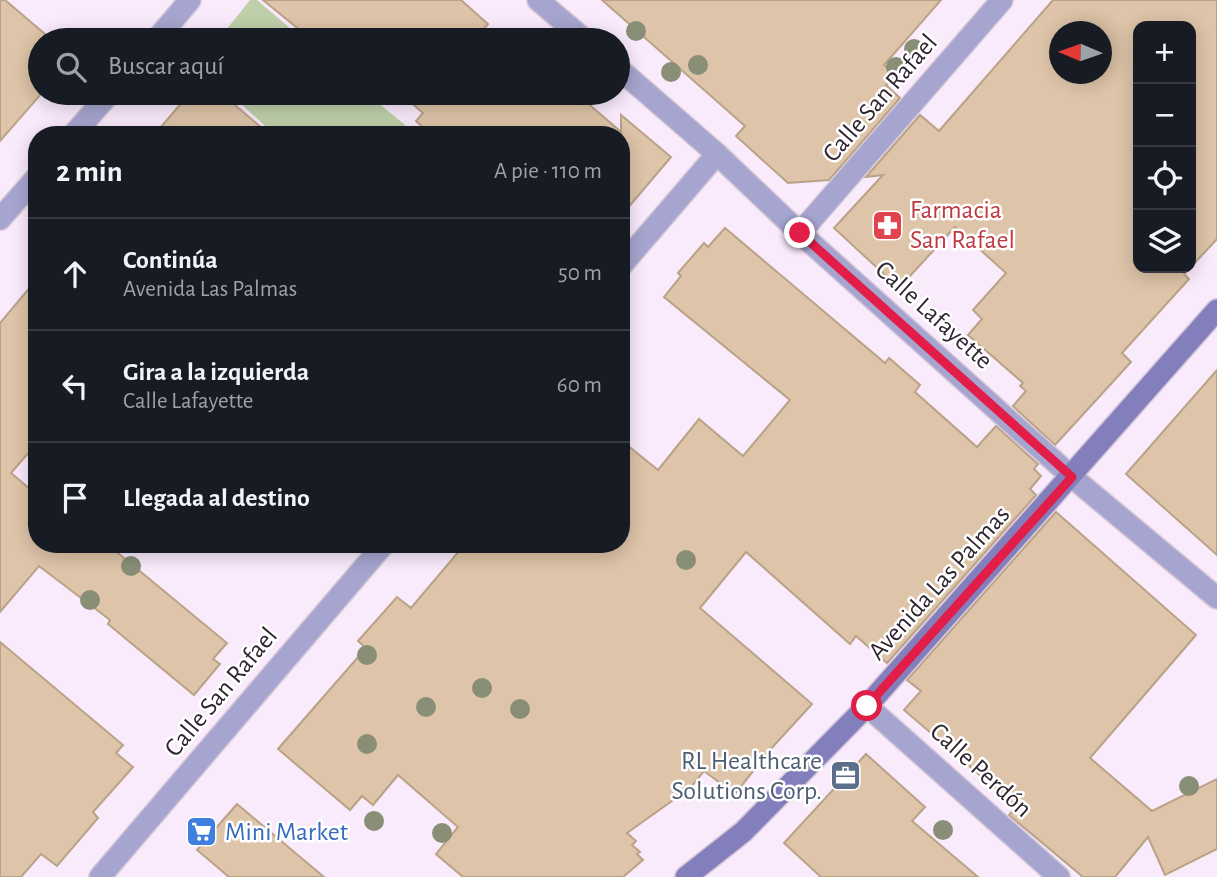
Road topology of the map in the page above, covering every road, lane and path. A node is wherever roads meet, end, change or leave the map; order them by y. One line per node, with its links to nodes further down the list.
1 (191, 0): 4 (street)
2 (538, 0): 5 (street)
3 (1002, 0): 12 (street, Calle San Rafael)
4 (166, 28)
5 (571, 28)
6 (630, 78): 9 (street, Calle Lafayette)
7 (100, 105): 8 (street)
8 (82, 126)
9 (717, 154): 12 (street, Calle Lafayette); 13 (street)
10 (28, 187): 11 (street)
11 (0, 219)
12 (800, 233): 15 (street, Calle Lafayette)
13 (630, 256)
14 (1217, 310): 15 (street, Avenida Las Palmas)
15 (1072, 477): 17 (street, Calle Lafayette); 18 (street, Avenida Las Palmas)
16 (376, 553): 19 (street, Calle San Rafael)
17 (1217, 598)
18 (867, 706): 20 (street, Avenida Las Palmas); 21 (street, Calle Perdón)
19 (100, 877)
20 (686, 877)
21 (1059, 877)

